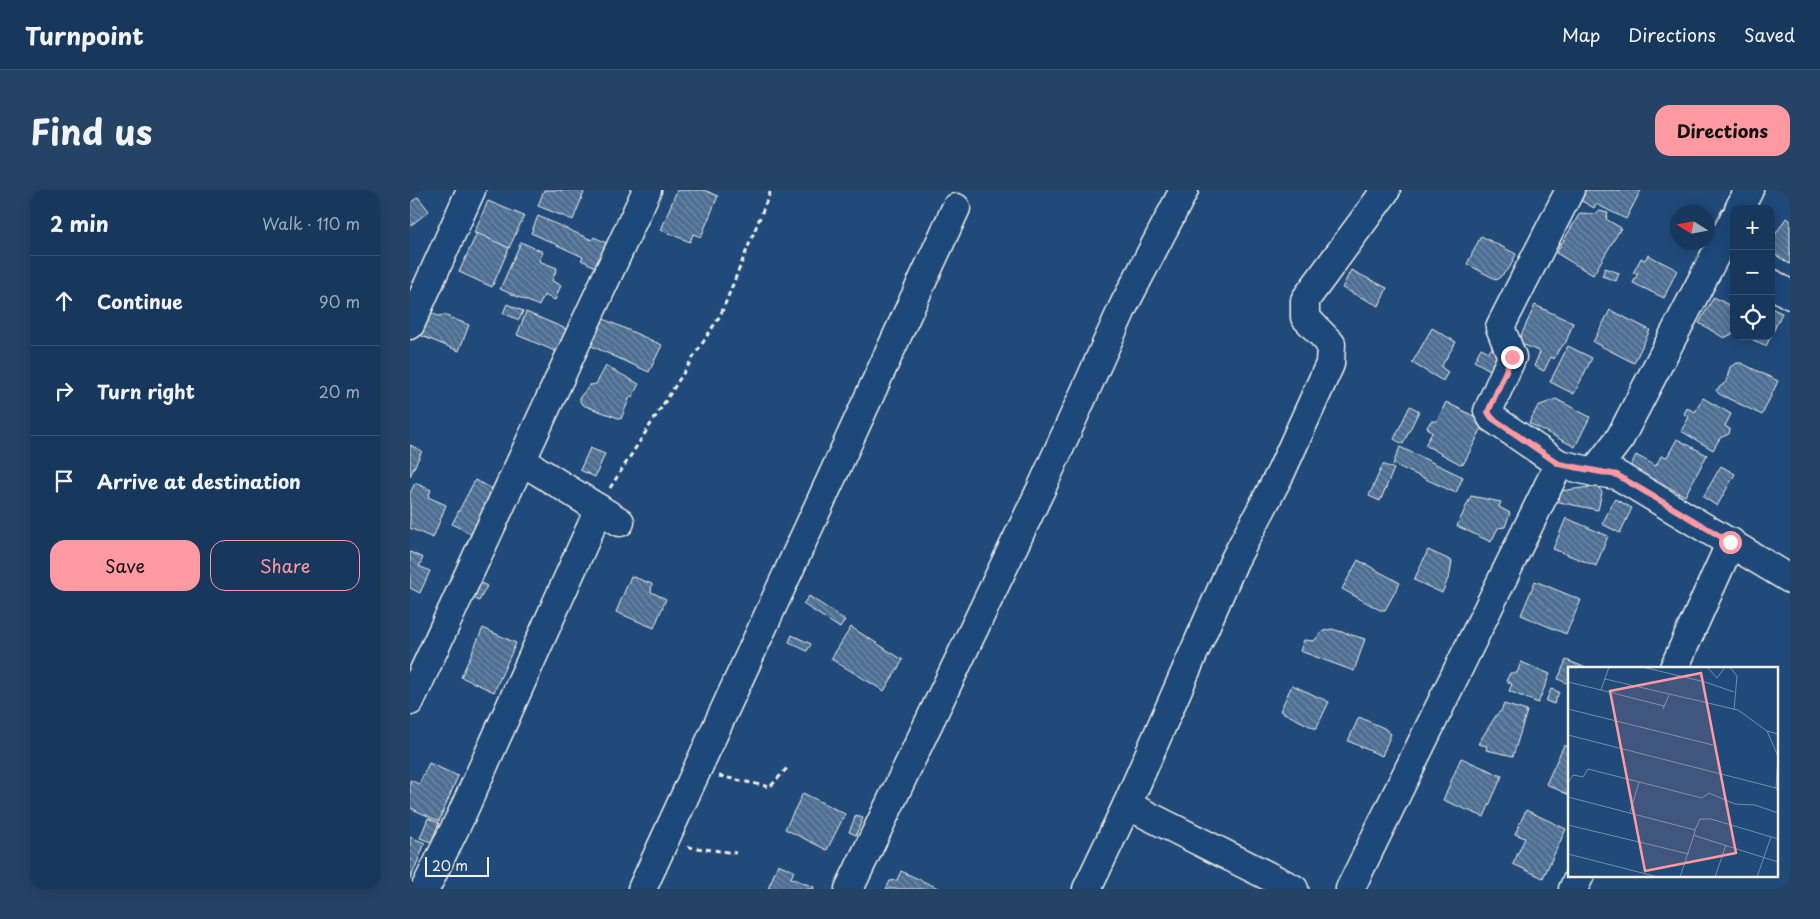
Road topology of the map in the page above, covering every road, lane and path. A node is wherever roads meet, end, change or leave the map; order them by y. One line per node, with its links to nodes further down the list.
1 (471, 190): 14 (street)
2 (647, 190): 15 (street)
3 (771, 190): 18 (path)
4 (1184, 190): 31 (street)
5 (1386, 190): 25 (street)
6 (1570, 190): 16 (street)
7 (1749, 190): 8 (street)
8 (1741, 205)
9 (956, 208): 24 (street)
10 (1730, 235): 11 (street)
11 (1724, 259): 17 (street)
12 (1775, 286): 13 (street)
13 (1790, 295)
14 (410, 325)
15 (522, 461): 18 (street); 22 (street)
16 (1559, 464): 17 (street); 34 (street)
17 (1594, 472): 19 (street)
18 (609, 515): 29 (street)
19 (1730, 542): 20 (street); 21 (street)
20 (1790, 579)
21 (1674, 667)
22 (410, 701)
23 (788, 767): 24 (path)
24 (692, 781): 30 (street)
25 (1127, 805): 32 (street); 33 (street)
26 (682, 850): 27 (path)
27 (736, 853)
28 (1580, 876): 35 (street)
29 (425, 889)
30 (642, 889)
31 (849, 889)
32 (1087, 889)
33 (1294, 889)
34 (1350, 889)
35 (1573, 889)

